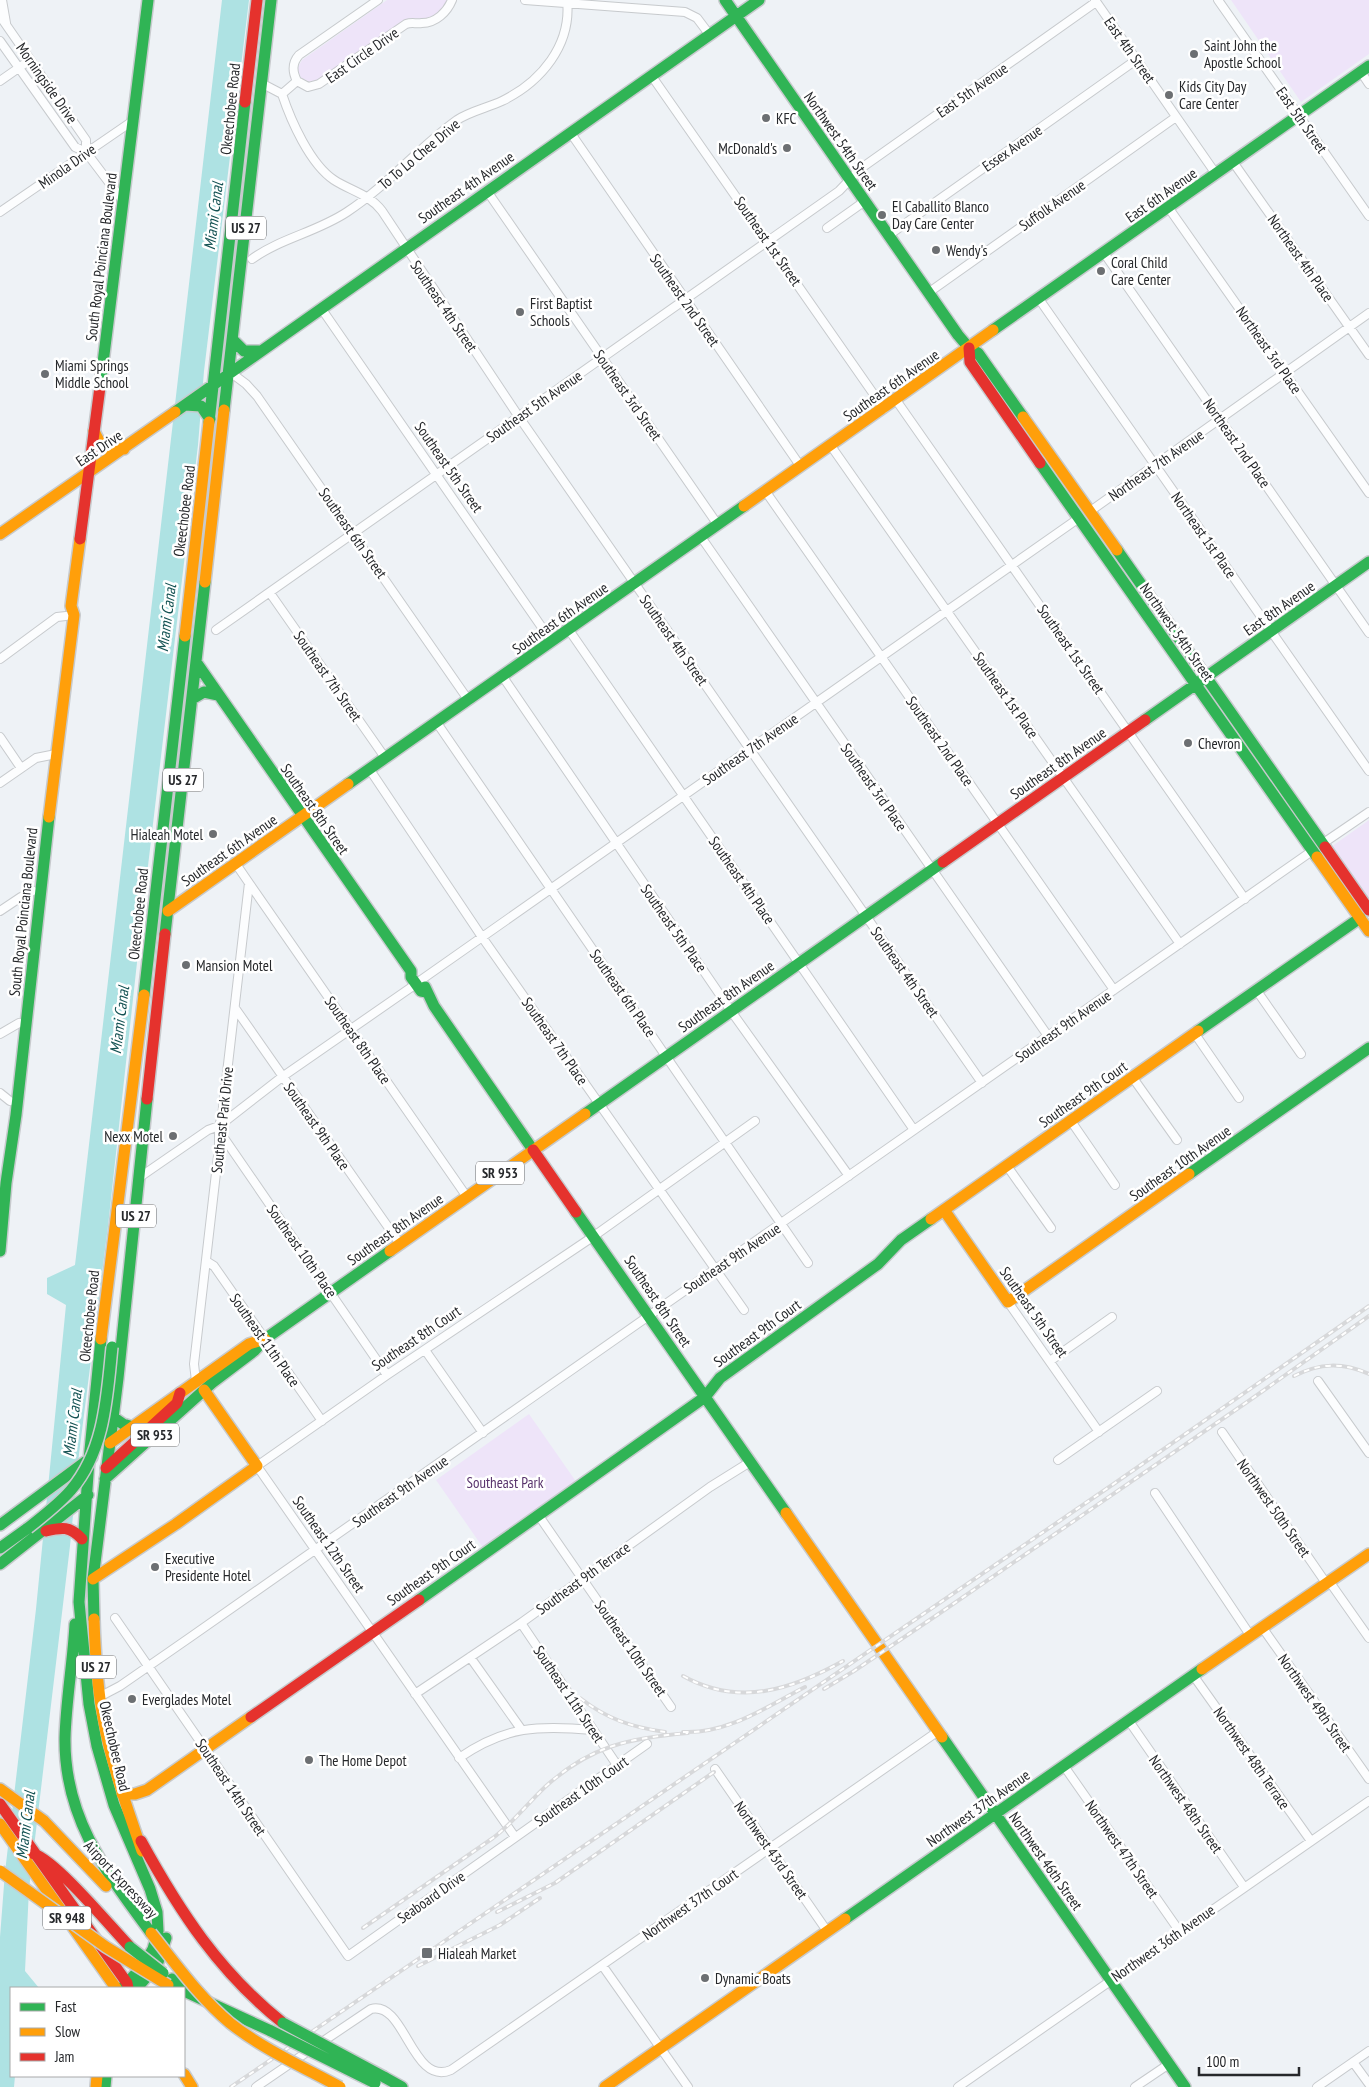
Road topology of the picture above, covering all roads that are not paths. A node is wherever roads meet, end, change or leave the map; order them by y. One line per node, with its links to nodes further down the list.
1 (2, 0): 15 (street)
2 (148, 0): 31 (main road, South Royal Poinciana Boulevard)
3 (257, 0): 18 (main road, Okeechobee Road / US 27)
4 (271, 0): 26 (main road, Okeechobee Road / US 27)
5 (378, 0): 24 (street)
6 (452, 0): 24 (street, East Circle Drive)
7 (525, 0): 12 (street)
8 (726, 0): 13 (main road, Northwest 54th Street)
9 (758, 0): 13 (main road, Southeast 4th Avenue)
10 (1218, 0): 29 (street, East 5th Street)
11 (1096, 1): 20 (street, East 4th Street); 36 (street, East 5th Avenue)
12 (567, 2): 16 (street); 38 (street, To To Lo Chee Drive)
13 (736, 15): 16 (main road, Southeast 4th Avenue); 36 (main road, Northwest 54th Street)
14 (0, 16): 15 (street, Morningside Drive)
15 (6, 25): 19 (street, Morningside Drive)
16 (709, 34): 23 (main road, Southeast 4th Avenue)
17 (0, 41): 21 (street, Morningside Drive)
18 (251, 56): 26 (main road); 63 (main road, Okeechobee Road / US 27)
19 (30, 60): 21 (street); 33 (street, Morningside Drive)
20 (1136, 60): 30 (street, East 4th Street); 45 (street, Essex Avenue)
21 (19, 68): 25 (street); 33 (street, Morningside Drive)
22 (1365, 69): 27 (street); 29 (main road, East 6th Avenue)
23 (651, 75): 32 (main road, Southeast 4th Avenue); 46 (street, Southeast 1st Street)
24 (297, 80): 28 (street)
25 (0, 81)
26 (262, 83): 28 (street); 56 (main road, Okeechobee Road / US 27)
27 (1369, 84)
28 (282, 94): 38 (street)
29 (1299, 115): 34 (main road, East 6th Avenue); 43 (street, East 5th Street)
30 (1176, 117): 35 (street, East 4th Street); 50 (street, Suffolk Avenue)
31 (134, 120): 33 (street, Minola Drive); 39 (main road, South Royal Poinciana Boulevard)
32 (570, 132): 37 (main road, Southeast 4th Avenue); 52 (street, Southeast 2nd Street)
33 (86, 152): 39 (street, Morningside Drive); 42 (street, Minola Drive)
34 (1233, 162): 35 (main road, East 6th Avenue); 55 (street, Northeast 4th Place)
35 (1216, 174): 41 (main road, East 6th Avenue)
36 (850, 179): 40 (main road, Northwest 54th Street); 46 (street, Southeast 5th Avenue)
37 (486, 191): 47 (main road, Southeast 4th Avenue); 60 (street, Southeast 3rd Street)
38 (368, 197): 47 (street, Southeast 4th Street); 49 (street, To To Lo Chee Drive)
39 (123, 201): 70 (main road, South Royal Poinciana Boulevard)
40 (865, 201): 44 (street); 45 (main road, Northwest 54th Street)
41 (1168, 207): 48 (main road, East 6th Avenue); 62 (street, Northeast 3rd Place)
42 (0, 212)
43 (1369, 216)
44 (827, 228)
45 (888, 236): 50 (main road, Northwest 54th Street)
46 (768, 242): 52 (street, Southeast 5th Avenue); 66 (street, Southeast 1st Street)
47 (406, 248): 53 (main road, Southeast 4th Avenue); 68 (street, Southeast 4th Street)
48 (1104, 254): 51 (main road, East 6th Avenue); 69 (street, Northeast 2nd Place)
49 (252, 259)
50 (928, 293): 57 (main road, Northwest 54th Street)
51 (1038, 299): 57 (main road, East 6th Avenue); 75 (street, Northeast 1st Place)
52 (685, 300): 60 (street, Southeast 5th Avenue); 76 (street, Southeast 2nd Street)
53 (321, 308): 58 (main road, Southeast 4th Avenue); 78 (street, Southeast 5th Street)
54 (1369, 313): 55 (street, Northeast 7th Avenue)
55 (1350, 327): 59 (street, Northeast 4th Place); 62 (street, Northeast 7th Avenue)
56 (233, 340): 58 (main road); 61 (main road, Okeechobee Road / US 27)
57 (969, 348): 64 (main road, Southeast 6th Avenue); 73 (main road, Northwest 54th Street); 82 (main road, Northwest 54th Street)
58 (260, 351): 61 (main road, Southeast 4th Avenue)
59 (1369, 355)
60 (602, 359): 68 (street, Southeast 5th Avenue); 84 (street, Southeast 3rd Street)
61 (230, 372): 63 (main road, Southeast 4th Avenue); 86 (street, Southeast 6th Street); 103 (main road, Okeechobee Road / US 27)
62 (1285, 373): 69 (street, Northeast 7th Avenue); 80 (street, Northeast 3rd Place)
63 (210, 387): 65 (main road, East Drive); 67 (main road, Okeechobee Road / US 27)
64 (896, 400): 66 (main road, Southeast 6th Avenue); 89 (street, Southeast 1st Street)
65 (185, 405): 67 (main road); 72 (main road, East Drive)
66 (884, 408): 71 (main road, Southeast 6th Avenue)
67 (207, 413): 95 (main road, Okeechobee Road / US 27)
68 (519, 417): 78 (street, Southeast 5th Avenue); 90 (street, Southeast 4th Street)
69 (1220, 420): 75 (street, Northeast 7th Avenue); 91 (street, Northeast 2nd Place)
70 (94, 431): 72 (main road); 77 (main road, South Royal Poinciana Boulevard)
71 (831, 446): 76 (main road, Southeast 6th Avenue); 94 (street, Southeast 1st Place)
72 (124, 449): 74 (main road, East Drive)
73 (1032, 451): 82 (main road); 83 (main road, Northwest 54th Street)
74 (110, 459): 77 (main road, East Drive); 81 (main road)
75 (1156, 466): 82 (street, Northeast 7th Avenue); 98 (street, Northeast 1st Place)
76 (802, 467): 79 (main road, Southeast 6th Avenue)
77 (89, 473): 81 (main road, South Royal Poinciana Boulevard); 85 (main road, East Drive)
78 (436, 475): 86 (street, Southeast 5th Avenue); 100 (street, Southeast 5th Street)
79 (766, 492): 84 (main road, Southeast 6th Avenue); 101 (street, Southeast 2nd Place)
80 (1369, 494)
81 (86, 495): 93 (main road, South Royal Poinciana Boulevard)
82 (1089, 512): 105 (main road, Northwest 54th Street)
83 (1079, 518): 89 (street, Southeast 7th Avenue); 106 (main road, Northwest 54th Street)
84 (718, 525): 87 (main road, Southeast 6th Avenue)
85 (0, 534)
86 (354, 534): 92 (street, Southeast 5th Avenue); 109 (street, Southeast 6th Street)
87 (701, 537): 90 (main road, Southeast 6th Avenue); 110 (street, Southeast 3rd Place)
88 (1369, 562): 91 (main road, East 8th Avenue / SR 953)
89 (1013, 565): 94 (street, Southeast 7th Avenue); 112 (street, Southeast 1st Street)
90 (635, 584): 97 (main road, Southeast 6th Avenue); 114 (street, Southeast 4th Street)
91 (1336, 586): 98 (main road, East 8th Avenue / SR 953); 99 (street, Northeast 2nd Place)
92 (270, 593): 96 (street, Southeast 5th Avenue); 116 (street, Southeast 7th Street)
93 (69, 611): 102 (street); 115 (main road, South Royal Poinciana Boulevard)
94 (947, 612): 101 (street, Southeast 7th Avenue); 120 (street, Southeast 1st Place)
95 (186, 629): 103 (main road); 211 (main road, Okeechobee Road / US 27)
96 (216, 630)
97 (570, 630): 100 (main road, Southeast 6th Avenue); 122 (street, Southeast 4th Place)
98 (1271, 631): 105 (main road, East 8th Avenue / SR 953); 119 (street, Northeast 1st Place)
99 (1369, 634)
100 (552, 642): 104 (main road, Southeast 6th Avenue)
101 (882, 658): 110 (street, Southeast 7th Avenue); 125 (street, Southeast 2nd Place)
102 (0, 659)
103 (196, 662): 107 (main road, Southeast 8th Street); 108 (main road, Okeechobee Road / US 27)
104 (503, 677): 109 (main road, Southeast 6th Avenue); 126 (street, Southeast 5th Place)
105 (1205, 677): 106 (main road, Southeast 8th Avenue / SR 953); 127 (main road, Northwest 54th Street)
106 (1195, 684): 112 (main road, Southeast 8th Avenue / SR 953); 127 (main road, Northwest 54th Street)
107 (218, 695): 108 (main road); 124 (main road, Southeast 8th Street)
108 (192, 699): 136 (main road, Okeechobee Road / US 27)
109 (469, 701): 111 (main road, Southeast 6th Avenue)
110 (815, 703): 114 (street, Southeast 7th Avenue); 129 (street, Southeast 3rd Place)
111 (437, 723): 116 (main road, Southeast 6th Avenue); 131 (street, Southeast 6th Place)
112 (1128, 731): 120 (main road, Southeast 8th Avenue / SR 953); 133 (street, Southeast 1st Street)
113 (0, 737): 117 (street)
114 (750, 749): 122 (street, Southeast 7th Avenue); 137 (street, Southeast 4th Street)
115 (52, 755): 117 (street); 132 (main road, South Royal Poinciana Boulevard); 171 (main road, South Royal Poinciana Boulevard)
116 (386, 759): 118 (main road, Southeast 6th Avenue)
117 (22, 768): 121 (street)
118 (370, 770): 124 (main road, Southeast 6th Avenue); 140 (street, Southeast 7th Place)
119 (1369, 771)
120 (1063, 777): 125 (main road, Southeast 8th Avenue / SR 953); 141 (street, Southeast 1st Place)
121 (0, 783)
122 (683, 796): 126 (street, Southeast 7th Avenue); 142 (street, Southeast 4th Place)
123 (1369, 812): 127 (street, Southeast 9th Avenue)
124 (302, 817): 128 (main road, Southeast 6th Avenue); 143 (main road, Southeast 8th Street)
125 (998, 823): 129 (main road, Southeast 8th Avenue / SR 953); 144 (street, Southeast 2nd Place)
126 (616, 843): 131 (street, Southeast 7th Avenue); 147 (street, Southeast 5th Place)
127 (1317, 847): 133 (street, Southeast 9th Avenue); 134 (main road); 138 (main road, Northwest 54th Street)
128 (236, 864): 130 (street); 136 (main road, Southeast 6th Avenue)
129 (932, 869): 137 (main road, Southeast 8th Avenue / SR 953); 152 (street, Southeast 3rd Place)
130 (249, 883): 146 (street, Southeast Park Drive); 149 (street, Southeast 8th Place)
131 (550, 889): 140 (street, Southeast 7th Avenue); 156 (street, Southeast 6th Place)
132 (33, 891): 135 (street); 148 (main road, South Royal Poinciana Boulevard)
133 (1245, 899): 141 (street, Southeast 9th Avenue)
134 (1367, 907)
135 (0, 911)
136 (168, 912): 153 (main road, Okeechobee Road / US 27)
137 (866, 916): 142 (main road, Southeast 8th Avenue / SR 953); 159 (street, Southeast 4th Street)
138 (1360, 918): 139 (main road, Northwest 54th Street); 145 (main road, Southeast 9th Court)
139 (1369, 931)
140 (482, 937): 143 (street, Southeast 7th Avenue); 163 (street, Southeast 7th Place)
141 (1180, 944): 144 (street, Southeast 9th Avenue)
142 (799, 963): 147 (main road, Southeast 8th Avenue / SR 953); 167 (street, Southeast 4th Place)
143 (418, 982): 149 (street, Southeast 7th Avenue); 170 (main road, Southeast 8th Street)
144 (1114, 990): 152 (street, Southeast 9th Avenue)
145 (1258, 991): 151 (main road, Southeast 9th Court); 155 (street)
146 (235, 1008): 157 (street, Southeast 9th Place); 166 (street, Southeast Park Drive)
147 (731, 1010): 156 (main road, Southeast 8th Avenue / SR 953); 173 (street, Southeast 5th Place)
148 (19, 1023): 150 (street); 162 (main road, South Royal Poinciana Boulevard)
149 (351, 1029): 157 (street, Southeast 7th Avenue); 178 (street, Southeast 8th Place)
150 (0, 1034)
151 (1195, 1034): 158 (main road, Southeast 9th Court); 161 (street)
152 (1048, 1036): 159 (street, Southeast 9th Avenue)
153 (153, 1041): 174 (main road, Okeechobee Road / US 27); 221 (main road, bridge)
154 (1369, 1048): 189 (main road, Southeast 10th Avenue)
155 (1301, 1054)
156 (666, 1056): 163 (main road, Southeast 8th Avenue / SR 953); 169 (street, Southeast 6th Place)
157 (282, 1077): 166 (street, Southeast 7th Avenue); 183 (street, Southeast 9th Place)
158 (1133, 1078): 165 (main road, Southeast 9th Court); 168 (street)
159 (982, 1083): 167 (street, Southeast 9th Avenue)
160 (0, 1093): 162 (street)
161 (1239, 1098)
162 (10, 1101): 171 (main road, South Royal Poinciana Boulevard)
163 (599, 1104): 170 (main road, Southeast 8th Avenue / SR 953); 177 (street, Southeast 7th Place)
164 (755, 1121): 169 (street, Southeast 8th Court)
165 (1071, 1121): 172 (main road, Southeast 9th Court); 176 (street)
166 (219, 1126): 174 (street, Southeast 7th Avenue); 185 (street, Southeast Park Drive); 188 (street, Southeast 10th Place)
167 (914, 1130): 173 (street, Southeast 9th Avenue)
168 (1176, 1140)
169 (725, 1142): 177 (street, Southeast 8th Court); 180 (street, Southeast 6th Place)
170 (533, 1150): 178 (main road, Southeast 8th Avenue / SR 953); 182 (main road, Southeast 8th Street)
171 (4, 1158): 175 (main road, South Royal Poinciana Boulevard); 184 (main road, South Royal Poinciana Boulevard)
172 (1007, 1166): 179 (main road, Southeast 9th Court); 181 (street)
173 (849, 1176): 180 (street, Southeast 9th Avenue)
174 (140, 1177): 203 (main road, Okeechobee Road / US 27)
175 (0, 1184)
176 (1115, 1185)
177 (659, 1189): 182 (street, Southeast 8th Court); 187 (street, Southeast 7th Place)
178 (467, 1197): 183 (main road, Southeast 8th Avenue / SR 953)
179 (944, 1210): 189 (main road, Southeast 5th Street); 202 (main road, Southeast 9th Court)
180 (782, 1224): 186 (street, Southeast 6th Place); 187 (street, Southeast 9th Avenue)
181 (1051, 1228)
182 (594, 1236): 191 (main road, Southeast 8th Street); 194 (street, Southeast 8th Court)
183 (400, 1244): 188 (main road, Southeast 8th Avenue / SR 953)
184 (0, 1251)
185 (206, 1261): 193 (street, Southeast 11th Place); 197 (street, Southeast Park Drive)
186 (808, 1263)
187 (715, 1269): 190 (street, Southeast 7th Place); 191 (street, Southeast 9th Avenue)
188 (330, 1293): 193 (main road, Southeast 8th Avenue / SR 953); 196 (street, Southeast 10th Place)
189 (1008, 1302): 195 (street, Southeast 5th Street)
190 (744, 1310)
191 (649, 1315): 202 (main road, Southeast 8th Street); 208 (street, Southeast 9th Avenue)
192 (1112, 1317): 195 (street)
193 (265, 1339): 197 (main road, SR 953); 199 (main road, SR 953); 204 (street, Southeast 11th Place)
194 (425, 1350): 196 (street, Southeast 8th Court); 208 (street)
195 (1050, 1361): 206 (street, Southeast 5th Street)
196 (387, 1375): 204 (street, Southeast 8th Court)
197 (196, 1381): 201 (main road, SR 953)
198 (1318, 1381): 210 (street)
199 (204, 1390): 215 (main road, Southeast 12th Street); 216 (main road, SR 953)
200 (1157, 1391): 206 (street)
201 (180, 1393): 205 (main road, SR 953); 214 (main road)
202 (705, 1397): 213 (main road, Southeast 8th Street); 219 (main road, Southeast 9th Court)
203 (113, 1417): 205 (main road); 209 (main road, Okeechobee Road / US 27)
204 (322, 1421): 215 (street, Southeast 8th Court)
205 (132, 1427): 209 (main road, SR 953)
206 (1099, 1432): 212 (street)
207 (1222, 1432): 229 (street, Northwest 50th Street)
208 (483, 1433): 224 (street, Southeast 9th Avenue)
209 (110, 1443): 211 (main road, SR 953); 214 (main road, Okeechobee Road / US 27)
210 (1369, 1453)
211 (89, 1460): 218 (main road, Okeechobee Road / US 27); 220 (main road, SR 953)
212 (1058, 1460)
213 (750, 1462): 227 (street, Southeast 9th Terrace); 237 (main road, Southeast 8th Street)
214 (107, 1466): 216 (main road, Okeechobee Road / US 27); 218 (main road)
215 (257, 1466): 224 (street, Southeast 12th Street); 228 (main road, Southeast 8th Court)
216 (106, 1480): 218 (main road, SR 953); 228 (main road, Okeechobee Road / US 27)
217 (1155, 1494): 235 (street)
218 (86, 1497): 221 (main road, SR 953); 222 (main road, Okeechobee Road / US 27)
219 (539, 1516): 227 (street, Southeast 10th Street); 234 (main road, Southeast 9th Court)
220 (2, 1521)
221 (36, 1532): 222 (main road); 223 (main road); 226 (main road, SR 953)
222 (82, 1539): 230 (main road, Okeechobee Road / US 27)
223 (0, 1548)
224 (314, 1550): 234 (street, Southeast 12th Street); 239 (street, Southeast 9th Avenue)
225 (1369, 1554): 229 (main road, Northwest 37th Avenue)
226 (0, 1564)
227 (582, 1578): 232 (street, Southeast 9th Terrace); 243 (street, Southeast 10th Street)
228 (93, 1579): 242 (main road, Okeechobee Road / US 27)
229 (1328, 1582): 233 (main road, Northwest 37th Avenue); 236 (street, Northwest 50th Street)
230 (79, 1602): 254 (main road, Okeechobee Road / US 27); 271 (main road)
231 (115, 1618): 239 (street, Southeast 14th Street)
232 (521, 1623): 238 (street, Southeast 9th Terrace); 246 (street, Southeast 11th Street)
233 (1262, 1626): 235 (main road, Northwest 37th Avenue); 255 (street, Northwest 49th Street)
234 (372, 1632): 241 (street, Southeast 12th Street); 249 (main road, Southeast 9th Court)
235 (1250, 1635): 240 (main road, Northwest 37th Avenue)
236 (1369, 1638)
237 (882, 1652): 247 (main road, Northwest 46th Street)
238 (470, 1657): 241 (street, Southeast 9th Terrace); 245 (street)
239 (148, 1666): 242 (street, Southeast 9th Avenue); 249 (street, Southeast 14th Street)
240 (1194, 1675): 244 (main road, Northwest 37th Avenue); 266 (street, Northwest 48th Terrace)
241 (415, 1694): 250 (street, Southeast 12th Street)
242 (100, 1697): 258 (main road, Okeechobee Road / US 27)
243 (671, 1707)
244 (1129, 1720): 252 (main road, Northwest 37th Avenue); 270 (street, Northwest 48th Street)
245 (521, 1729): 246 (street); 250 (street)
246 (593, 1730): 251 (street, Southeast 11th Street)
247 (937, 1732): 262 (main road, Northwest 46th Street); 267 (street, Northwest 37th Court)
248 (647, 1744): 251 (street, Southeast 10th Court)
249 (206, 1749): 257 (main road, Southeast 9th Court); 274 (street, Southeast 14th Street)
250 (459, 1758): 265 (street, Southeast 12th Street)
251 (618, 1765): 265 (street, Southeast 10th Court)
252 (1064, 1766): 262 (main road, Northwest 37th Avenue); 273 (street, Northwest 47th Street)
253 (715, 1769): 267 (street, Northwest 43rd Street)
254 (104, 1774): 258 (main road); 281 (main road, Okeechobee Road / US 27)
255 (1369, 1779)
256 (0, 1789): 271 (main road, Airport Expressway)
257 (147, 1790): 258 (main road, Southeast 9th Court); 261 (main road, Southeast 9th Court)
258 (122, 1794): 261 (main road, Okeechobee Road / US 27)
259 (1369, 1801): 266 (street, Northwest 36th Avenue)
260 (3, 1808): 268 (main road, SR 948)
261 (129, 1814): 264 (main road, Okeechobee Road / US 27)
262 (995, 1814): 272 (main road, Northwest 37th Avenue); 277 (main road, Northwest 46th Street)
263 (1, 1826): 268 (main road, SR 948)
264 (136, 1831): 281 (main road, Okeechobee Road / US 27); 288 (main road, bridge)
265 (515, 1838): 274 (street, Seaboard Drive)
266 (1311, 1840): 270 (street, Northwest 36th Avenue)
267 (770, 1848): 272 (street, Northwest 43rd Street); 275 (street, Northwest 37th Court)
268 (30, 1855): 276 (main road, SR 948); 278 (main road, bridge); 281 (main road, SR 948)
269 (0, 1871): 278 (main road, bridge)
270 (1244, 1887): 273 (street, Northwest 36th Avenue)
271 (117, 1893): 292 (main road, Airport Expressway, bridge)
272 (827, 1931): 283 (main road, Northwest 37th Avenue)
273 (1180, 1932): 277 (street, Northwest 36th Avenue)
274 (348, 1956)
275 (602, 1965): 283 (street); 291 (street, Northwest 37th Court)
276 (106, 1974): 279 (main road); 280 (main road, SR 948)
277 (1111, 1980): 286 (main road, Northwest 46th Street); 296 (street, Northwest 36th Avenue)
278 (172, 1984)
279 (106, 1987)
280 (115, 1987)
281 (128, 1987)
282 (188, 1993): 288 (main road, bridge)
283 (660, 2048): 294 (main road, Northwest 37th Avenue); 295 (street)
284 (1369, 2051): 285 (street)
285 (1354, 2062): 289 (street); 299 (street)
286 (1169, 2064): 297 (street); 298 (main road, Northwest 46th Street)
287 (185, 2076): 290 (main road)
288 (380, 2082): 293 (main road)
289 (1369, 2084)
290 (192, 2087)
291 (256, 2087)
292 (340, 2087)
293 (402, 2087)
294 (605, 2087)
295 (688, 2087)
296 (958, 2087)
297 (1135, 2087)
298 (1185, 2087)
299 (1317, 2087)

